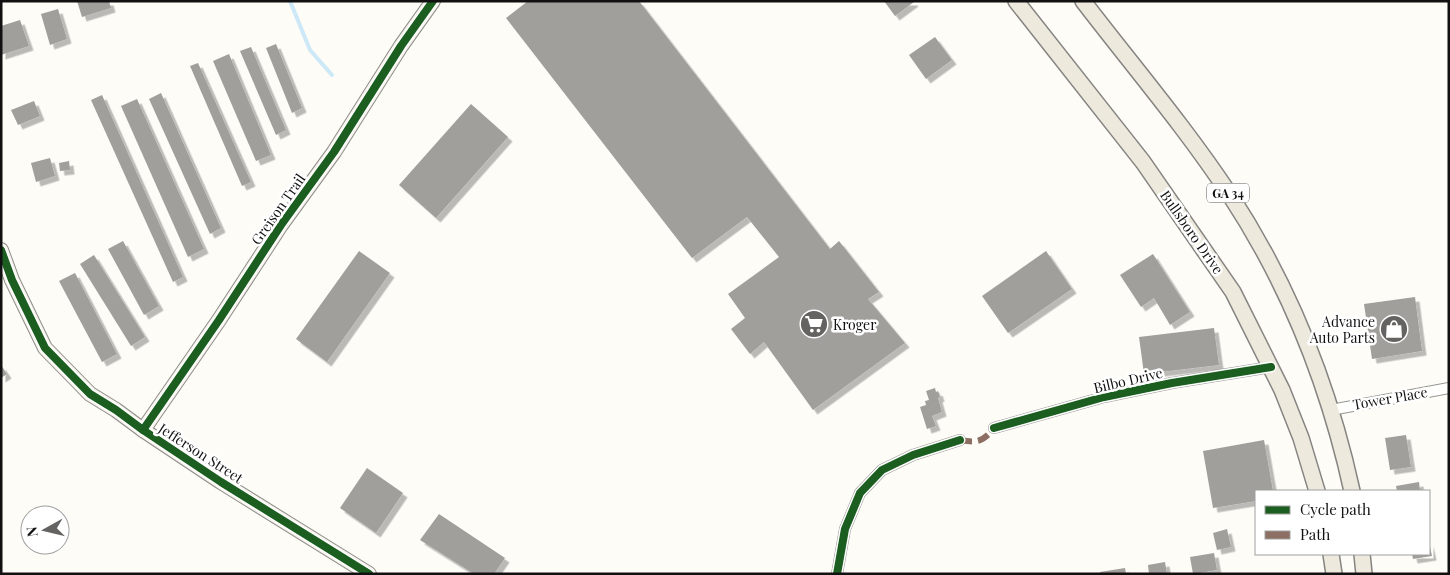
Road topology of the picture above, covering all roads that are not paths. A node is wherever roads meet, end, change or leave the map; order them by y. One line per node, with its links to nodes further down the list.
1 (433, 1): 9 (street, Greison Trail)
2 (1016, 1): 5 (main road, Bullsboro Drive)
3 (1083, 1): 7 (main road, GA 34)
4 (1, 250): 9 (street, Jefferson Street)
5 (1271, 367): 8 (street, Bilbo Drive); 11 (main road, Bullsboro Drive)
6 (1449, 388): 7 (street, Tower Place)
7 (1331, 410): 12 (main road, GA 34)
8 (994, 428)
9 (143, 430): 15 (street, Jefferson Street)
10 (960, 440): 16 (street)
11 (1317, 490)
12 (1352, 490)
13 (1331, 555): 17 (main road)
14 (1362, 555): 18 (main road)
15 (369, 574)
16 (837, 574)
17 (1334, 574)
18 (1364, 574)

